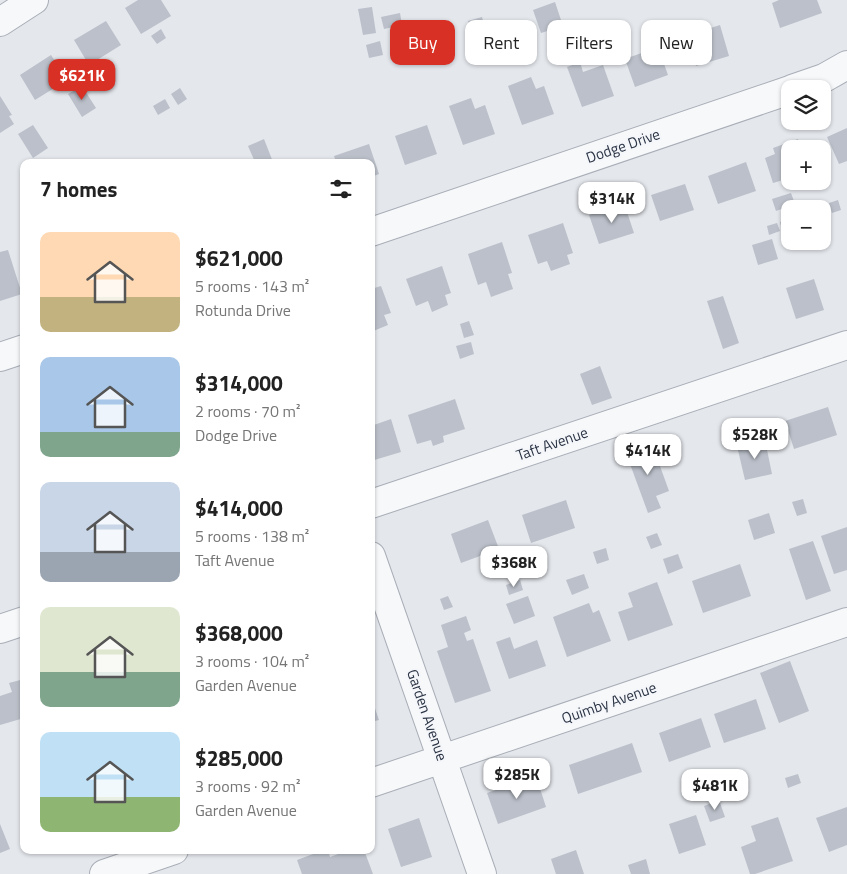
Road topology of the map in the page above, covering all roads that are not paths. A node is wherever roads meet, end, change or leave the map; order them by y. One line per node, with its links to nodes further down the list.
1 (34, 0): 2 (street)
2 (0, 22)
3 (847, 65): 4 (street, Dodge Drive)
4 (818, 80)
5 (781, 92): 6 (street, Dodge Drive)
6 (375, 231)
7 (847, 345): 10 (street, Taft Avenue)
8 (20, 350): 9 (street)
9 (0, 357)
10 (375, 503)
11 (375, 567): 15 (street, Garden Avenue)
12 (20, 622): 14 (street)
13 (847, 622): 15 (street, Quimby Avenue)
14 (0, 628)
15 (442, 759): 16 (street, Quimby Avenue); 19 (street, Garden Avenue)
16 (375, 782)
17 (162, 854): 18 (street)
18 (104, 874)
19 (482, 874)

